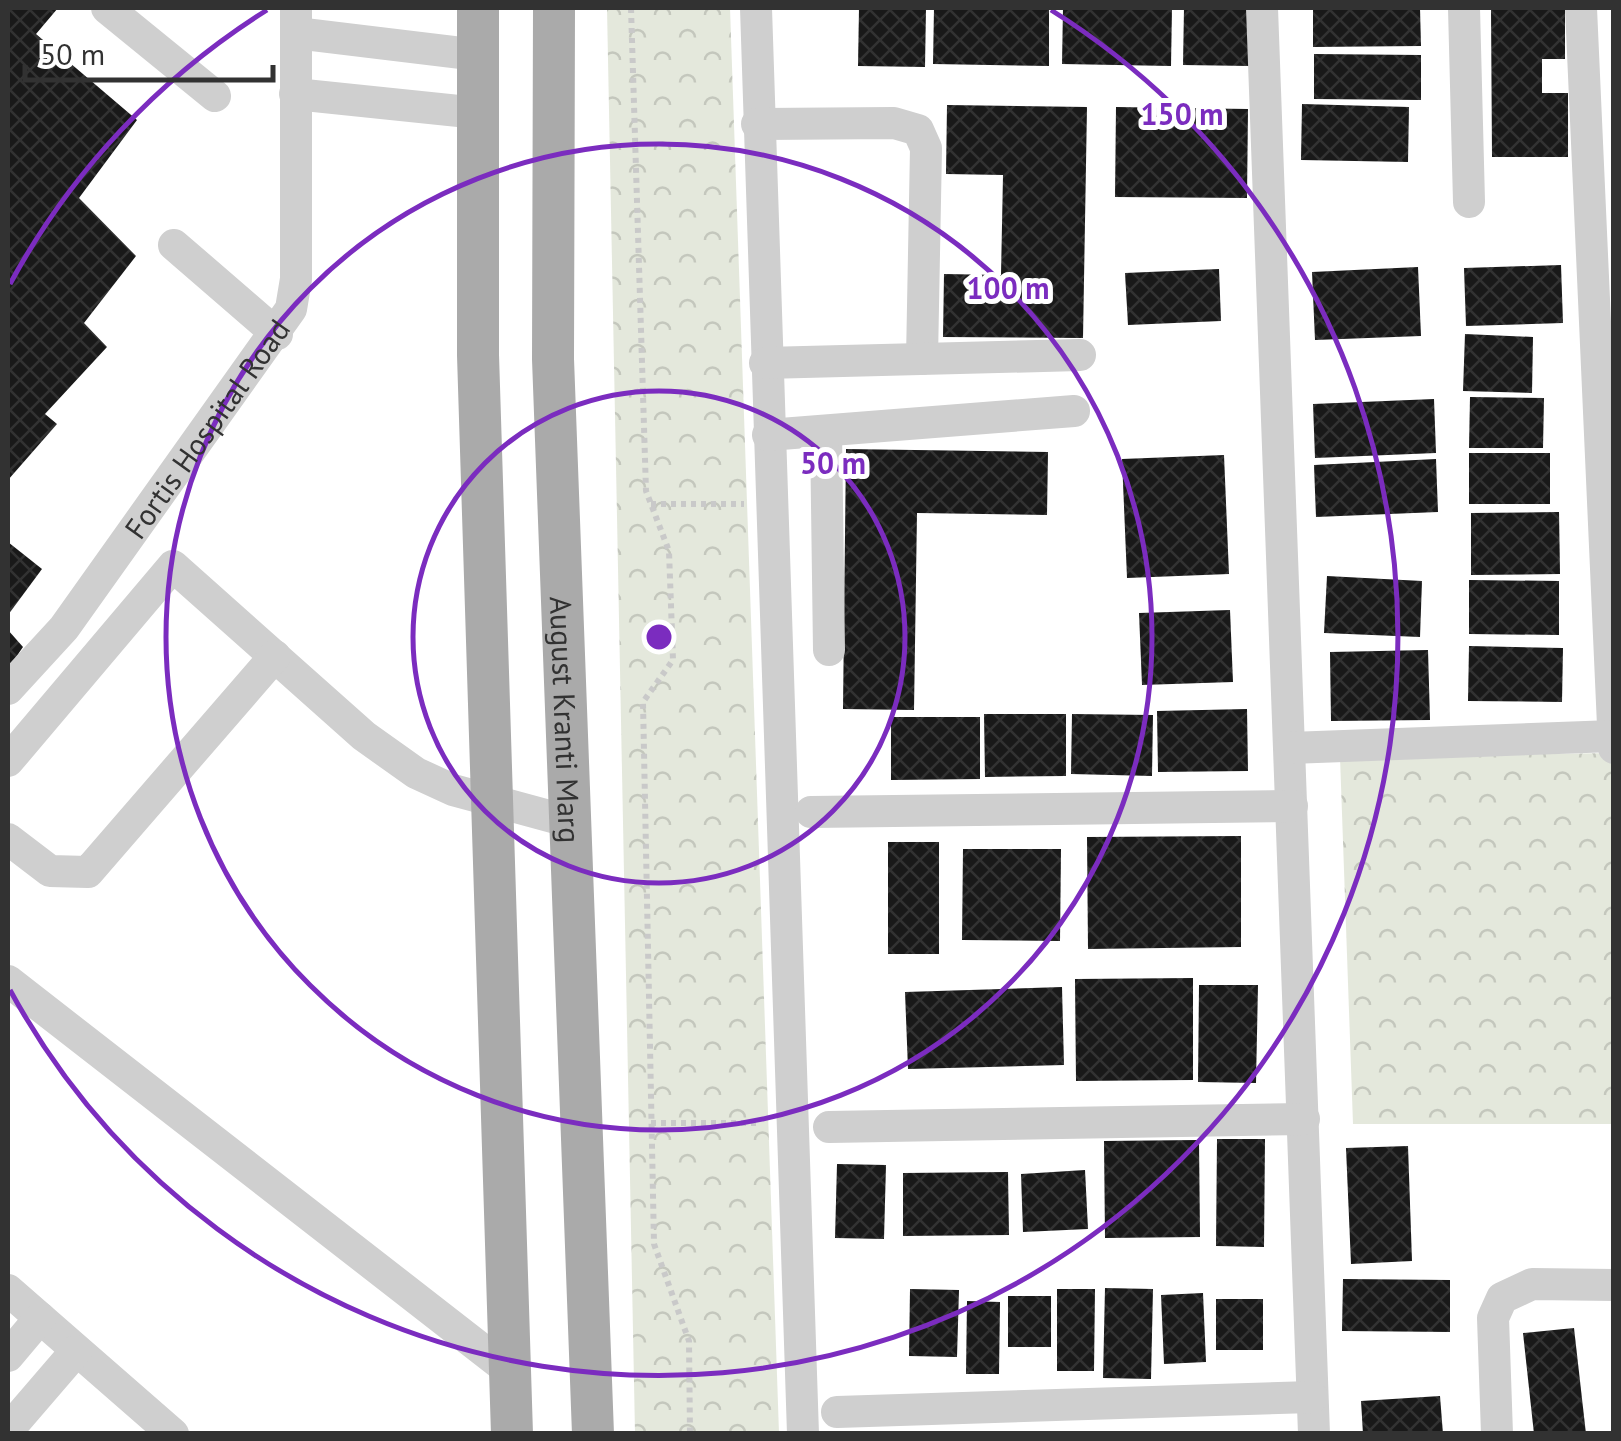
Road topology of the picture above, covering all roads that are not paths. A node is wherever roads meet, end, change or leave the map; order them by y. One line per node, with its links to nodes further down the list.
1 (107, 8): 12 (street)
2 (478, 8): 9 (main road)
3 (554, 8): 34 (main road, August Kranti Marg)
4 (756, 8): 14 (street)
5 (1262, 8): 28 (street)
6 (1464, 8): 15 (street)
7 (1581, 8): 10 (street)
8 (296, 20): 9 (street); 11 (street, Fortis Hospital Road)
9 (478, 55): 13 (main road)
10 (1599, 57): 27 (street)
11 (295, 94): 13 (street); 17 (street, Fortis Hospital Road)
12 (215, 96)
13 (478, 113): 31 (main road)
14 (757, 124): 19 (street); 20 (street)
15 (1469, 202)
16 (174, 245): 17 (street)
17 (277, 334): 26 (street, Fortis Hospital Road)
18 (1080, 355): 19 (street)
19 (922, 360): 20 (street)
20 (765, 363): 23 (street)
21 (1074, 411): 22 (street)
22 (826, 432): 23 (street); 24 (street)
23 (768, 435): 51 (street)
24 (829, 650)
25 (275, 656): 30 (street); 31 (street); 35 (street)
26 (8, 689)
27 (1613, 736): 28 (street); 29 (street)
28 (1290, 748): 32 (street)
29 (1614, 748)
30 (8, 761)
31 (494, 802): 34 (street); 44 (main road)
32 (1292, 806): 33 (street); 37 (street)
33 (811, 812)
34 (571, 822): 50 (main road, August Kranti Marg)
35 (8, 840)
36 (8, 981): 44 (street)
37 (1304, 1119): 38 (street); 45 (street)
38 (829, 1127)
39 (1614, 1285): 53 (street)
40 (8, 1290): 41 (street)
41 (40, 1318): 42 (street); 43 (street)
42 (76, 1352): 47 (street); 48 (street)
43 (8, 1356)
44 (511, 1372): 49 (main road)
45 (1312, 1397): 46 (street); 52 (street)
46 (837, 1412)
47 (8, 1430)
48 (172, 1434)
49 (512, 1434)
50 (593, 1434)
51 (803, 1434)
52 (1314, 1434)
53 (1497, 1434)

